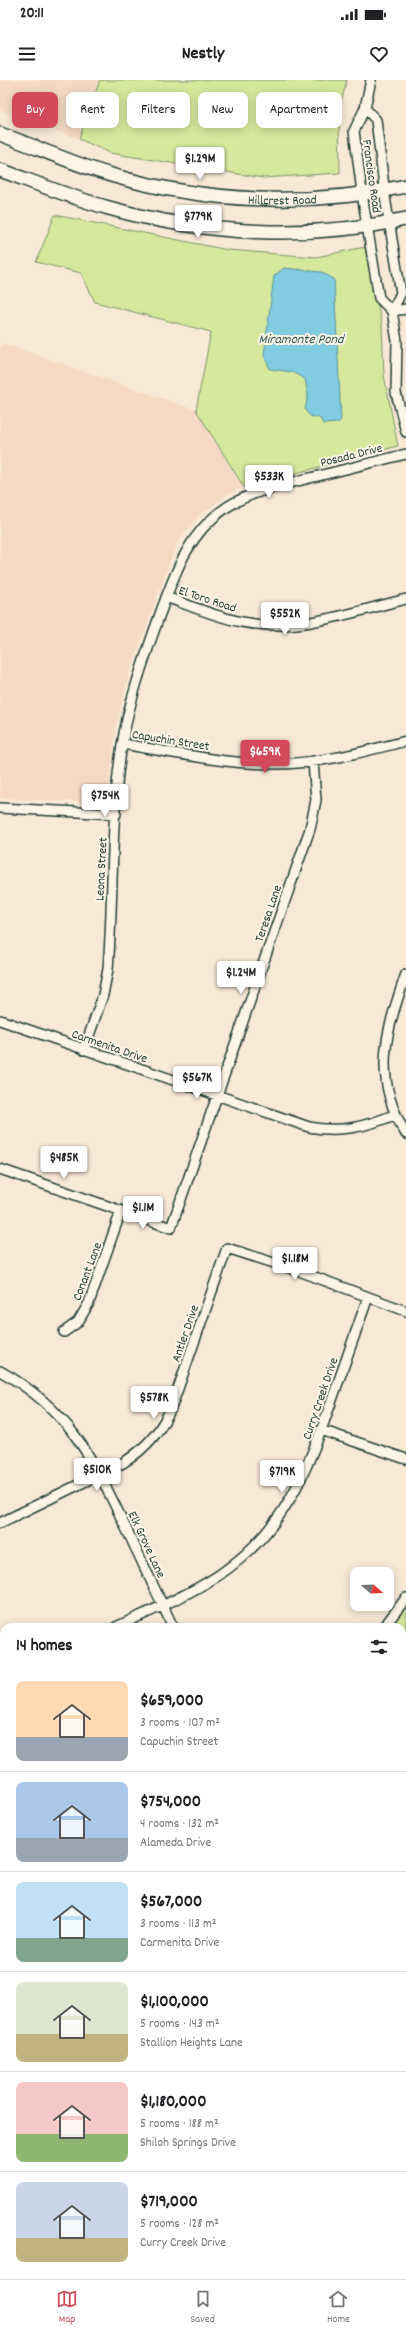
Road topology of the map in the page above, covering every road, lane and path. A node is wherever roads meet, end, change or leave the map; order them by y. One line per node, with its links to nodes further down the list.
1 (371, 80): 2 (street)
2 (365, 108): 6 (street, Francisco Road); 7 (street, Francisco Road)
3 (0, 134): 7 (street, Hillcrest Road)
4 (0, 170): 10 (street)
5 (406, 186): 6 (street, Hillcrest Road)
6 (384, 190): 7 (street, Hillcrest Road); 9 (street, Francisco Road)
7 (362, 194): 10 (street, Francisco Road)
8 (406, 219): 9 (street)
9 (389, 223): 10 (street); 12 (street, Francisco Road)
10 (367, 226): 12 (street, Francisco Road)
11 (406, 309): 12 (street)
12 (392, 311): 13 (street)
13 (406, 432)
14 (406, 454): 15 (street, Posada Drive)
15 (166, 597): 16 (street, El Toro Road); 18 (street, Leona Street)
16 (406, 599)
17 (406, 741): 19 (street, Capuchin Street)
18 (122, 744): 19 (street, Capuchin Street); 21 (street, Leona Street)
19 (313, 761): 25 (street, Teresa Lane)
20 (0, 808): 21 (street)
21 (116, 814): 24 (street, Leona Street)
22 (406, 974): 26 (street)
23 (0, 1020): 24 (street, Carmenita Drive)
24 (84, 1050): 25 (street, Carmenita Drive)
25 (217, 1096): 26 (street, Carmenita Drive); 29 (street, Teresa Lane)
26 (396, 1114): 27 (street)
27 (406, 1134)
28 (0, 1169): 29 (street)
29 (121, 1211): 32 (street, Conant Lane)
30 (368, 1297): 31 (street); 34 (street, Curry Creek Drive); 36 (street, Antler Drive)
31 (406, 1310)
32 (64, 1332)
33 (0, 1371): 36 (street, Elk Grove Lane)
34 (321, 1430): 35 (street); 39 (street, Curry Creek Drive)
35 (406, 1459)
36 (100, 1475): 37 (street, Antler Drive); 39 (street, Elk Grove Lane)
37 (0, 1523)
38 (406, 1598): 42 (street)
39 (162, 1605): 40 (street, Curry Creek Drive); 41 (street, Elk Grove Lane)
40 (124, 1623)
41 (171, 1623)
42 (387, 1623)

